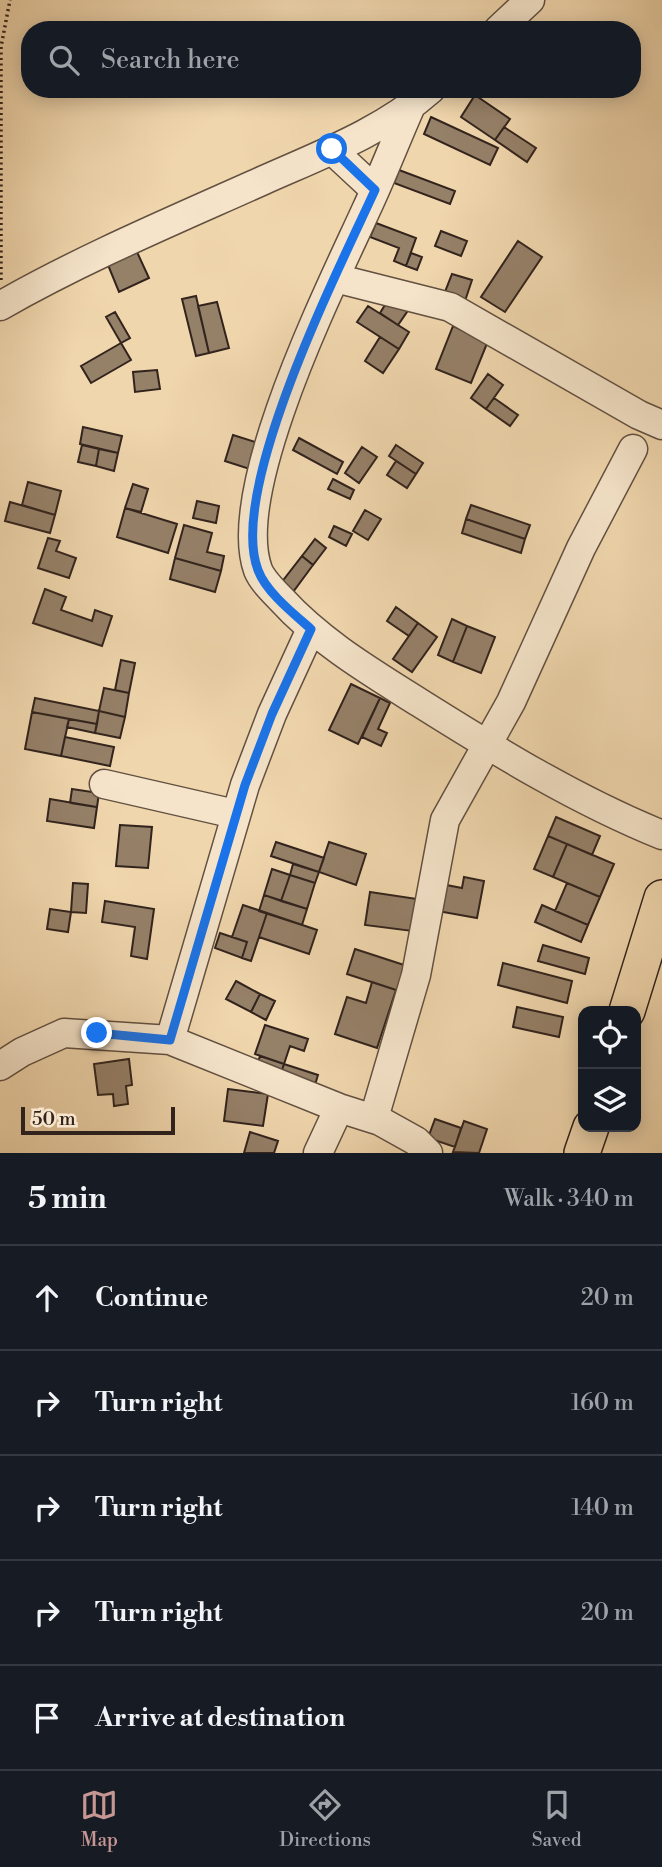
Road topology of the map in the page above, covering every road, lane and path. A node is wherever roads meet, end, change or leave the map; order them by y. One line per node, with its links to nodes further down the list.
1 (10, 0): 8 (path)
2 (530, 0): 3 (street)
3 (508, 21)
4 (421, 98): 5 (street); 6 (street)
5 (332, 149): 6 (street); 8 (street)
6 (375, 190): 7 (street)
7 (335, 278): 9 (street); 11 (street)
8 (0, 305)
9 (662, 425)
10 (633, 449): 12 (street)
11 (311, 629): 12 (street); 14 (street)
12 (485, 744): 15 (street); 21 (street)
13 (104, 784): 14 (street)
14 (235, 814): 18 (street)
15 (662, 835)
16 (662, 898): 17 (main road)
17 (628, 1006)
18 (170, 1040): 19 (street); 20 (street)
19 (0, 1066)
20 (339, 1108): 21 (street); 23 (street)
21 (373, 1118): 24 (street)
22 (589, 1132): 25 (main road)
23 (318, 1153)
24 (428, 1153)
25 (582, 1153)

